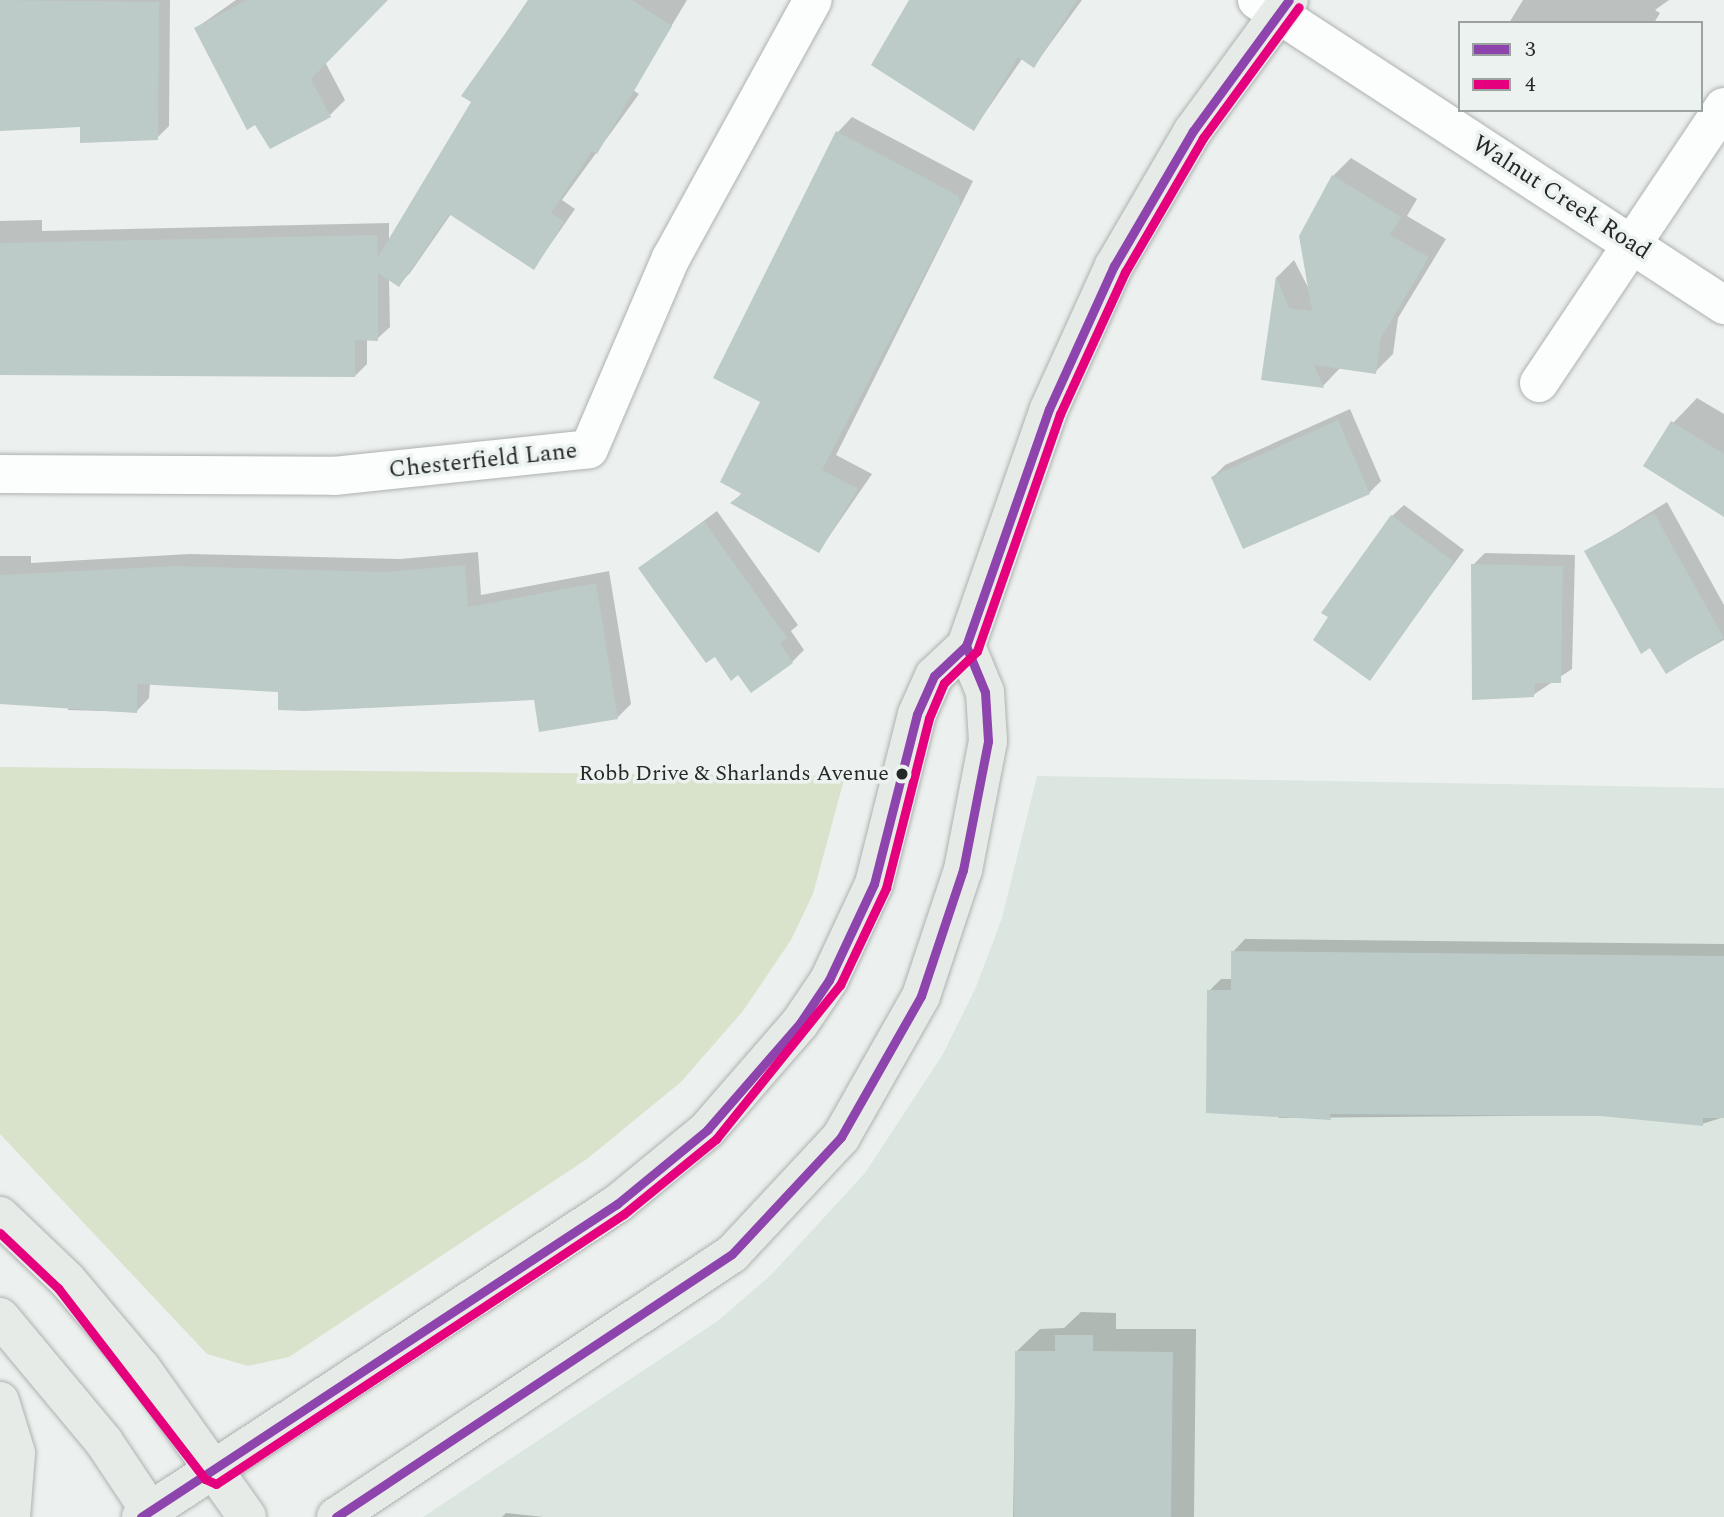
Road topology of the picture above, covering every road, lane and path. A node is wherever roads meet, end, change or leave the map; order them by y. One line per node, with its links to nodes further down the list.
1 (813, 0): 7 (street, Chesterfield Lane)
2 (1274, 4): 4 (street, Walnut Creek Road); 8 (main road)
3 (1724, 107): 4 (street)
4 (1630, 243): 5 (street, Walnut Creek Road); 6 (street)
5 (1724, 305)
6 (1539, 383)
7 (0, 474)
8 (966, 646): 12 (main road); 16 (main road)
9 (0, 1216): 12 (main road)
10 (0, 1317): 13 (main road)
11 (0, 1401): 14 (main road)
12 (215, 1472): 13 (main road); 15 (main road)
13 (149, 1515)
14 (11, 1517)
15 (247, 1517)
16 (336, 1517)

